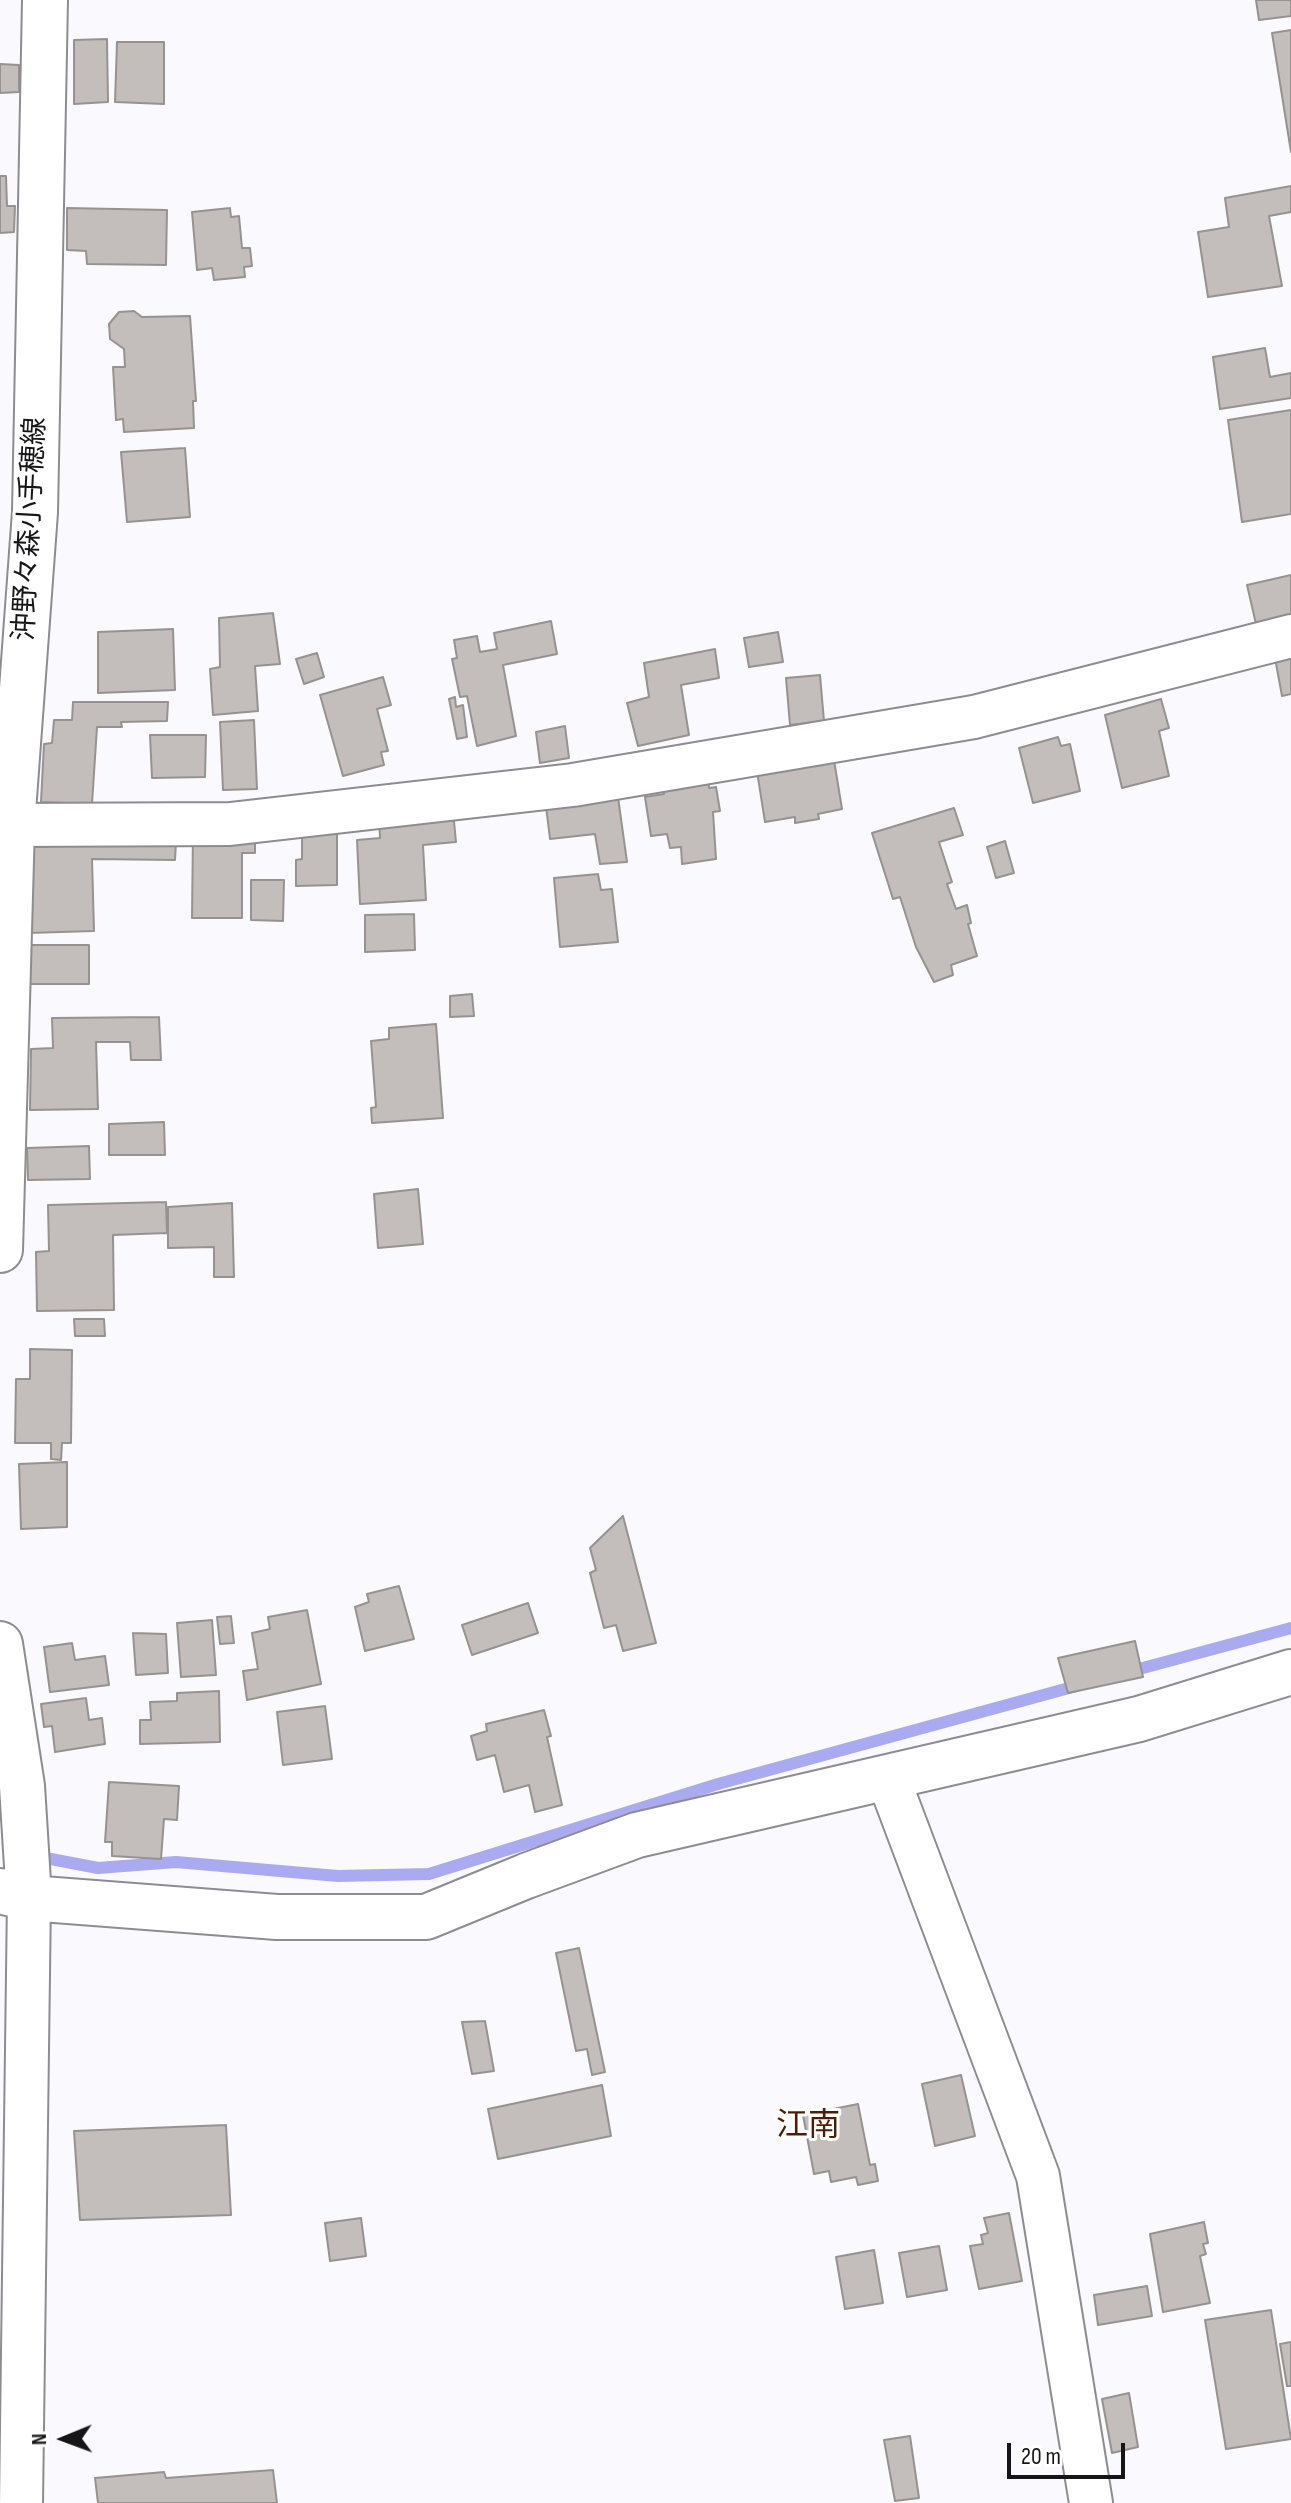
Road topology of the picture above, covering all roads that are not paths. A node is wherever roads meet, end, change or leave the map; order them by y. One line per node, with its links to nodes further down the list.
1 (45, 0): 3 (main road, 沖野々森小手穂線)
2 (1291, 636): 3 (street)
3 (12, 825): 4 (main road, 沖野々森小手穂線)
4 (0, 1250)
5 (0, 1644): 8 (main road)
6 (1291, 1672): 7 (main road)
7 (888, 1778): 8 (main road); 10 (street)
8 (14, 1894): 9 (street)
9 (21, 2503)
10 (1091, 2503)

